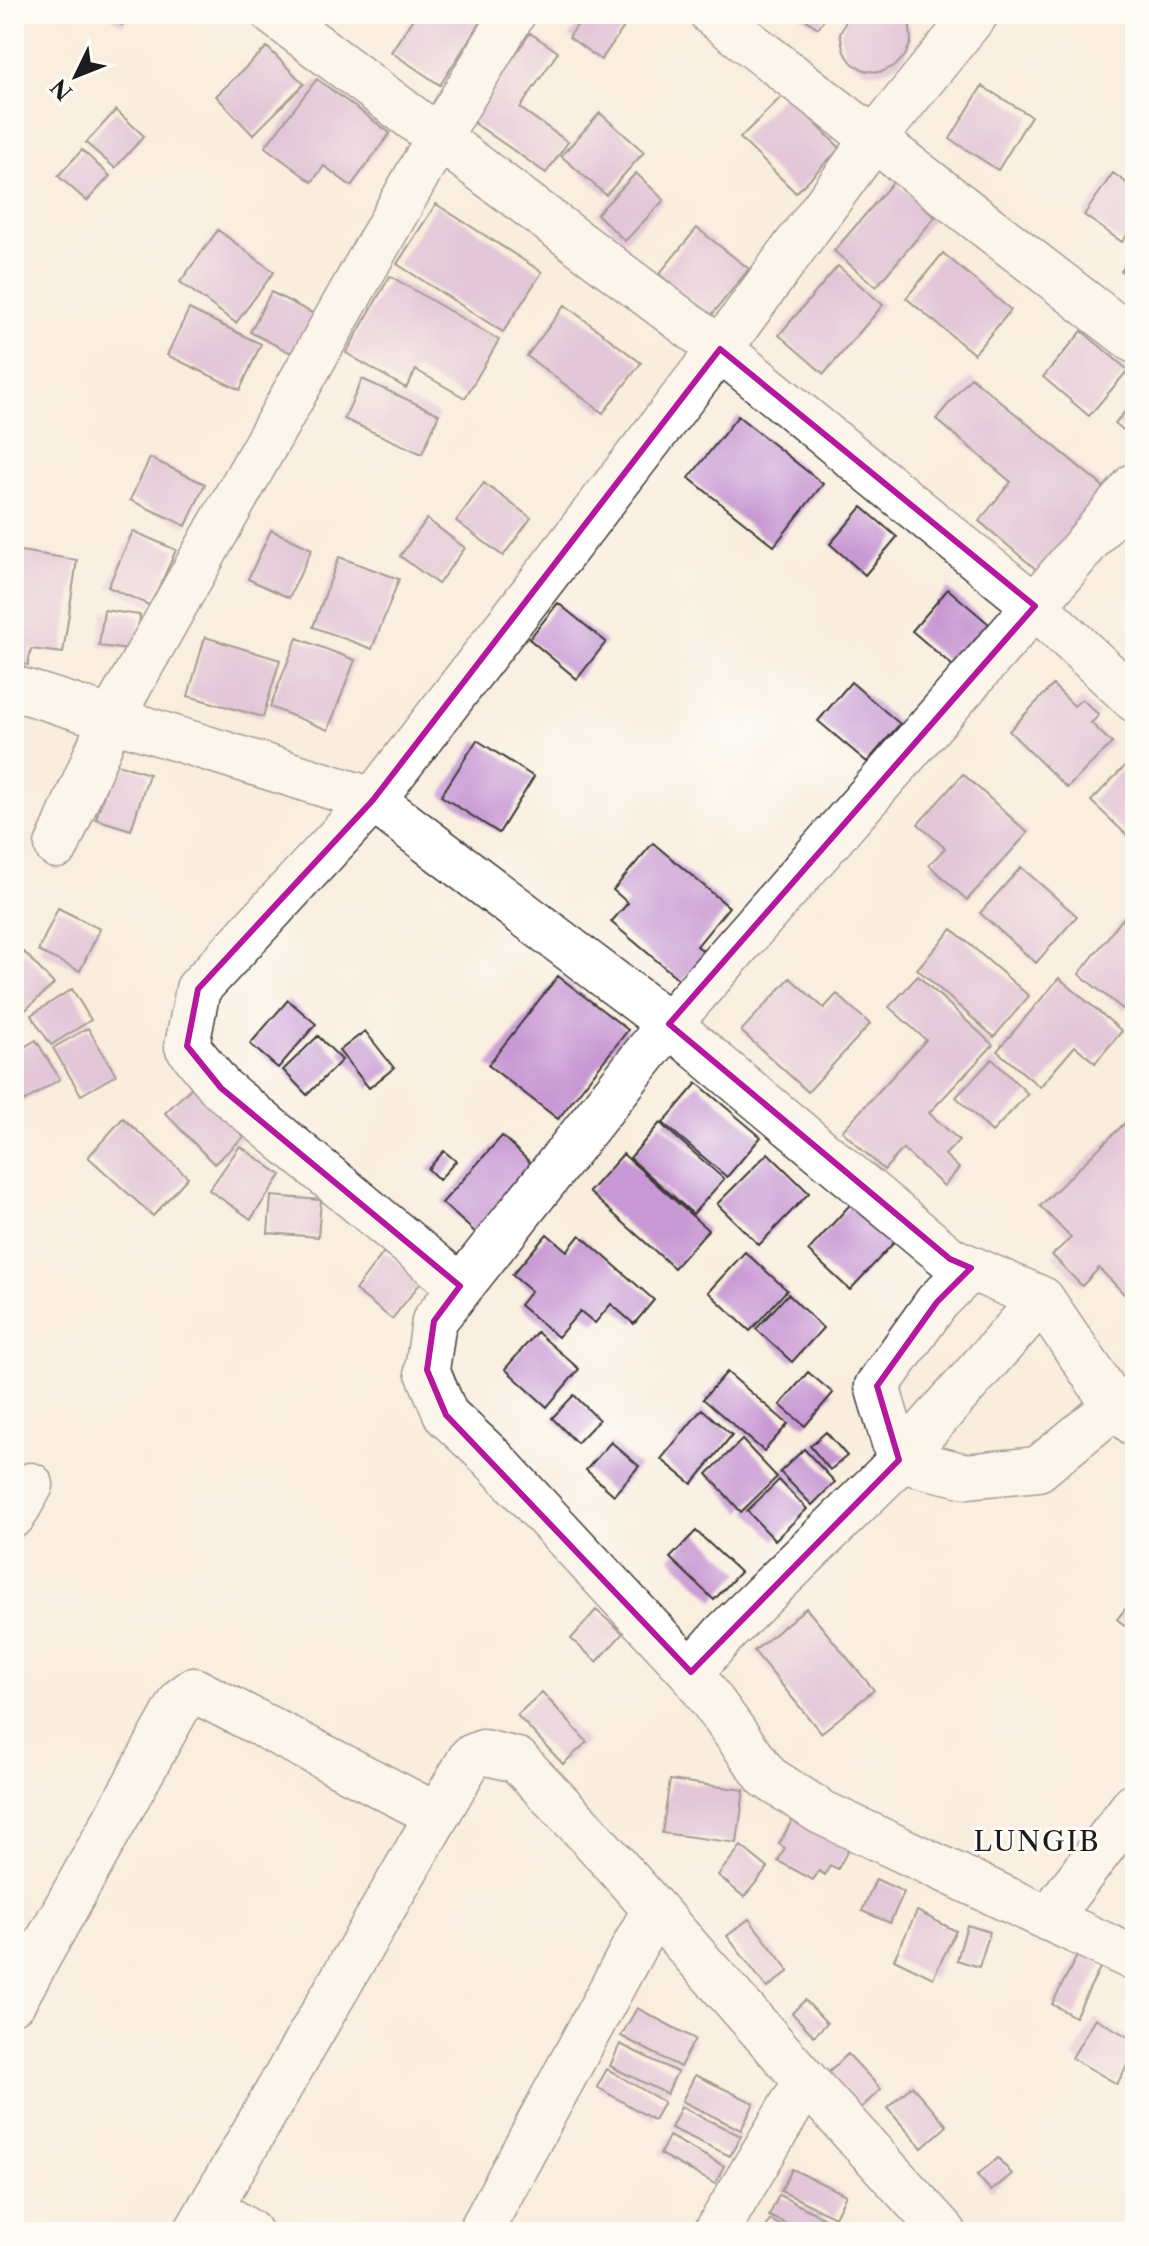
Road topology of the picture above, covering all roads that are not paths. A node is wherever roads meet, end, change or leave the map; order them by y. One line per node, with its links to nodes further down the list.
1 (274, 14): 5 (street)
2 (513, 14): 5 (street)
3 (712, 14): 6 (street)
4 (976, 14): 6 (street)
5 (438, 138): 8 (street); 13 (street)
6 (873, 140): 7 (street); 8 (street)
7 (1135, 341)
8 (720, 349): 10 (street); 14 (street)
9 (1135, 485): 10 (street)
10 (1035, 606): 12 (street); 16 (street)
11 (14, 688): 13 (street)
12 (1135, 700)
13 (111, 719): 14 (street); 15 (street)
14 (373, 800): 16 (street); 18 (street)
15 (57, 846)
16 (669, 1024): 17 (street); 18 (street)
17 (971, 1268): 19 (street); 21 (street)
18 (460, 1286): 22 (street)
19 (1042, 1299): 20 (street); 21 (street)
20 (1125, 1415): 21 (street)
21 (899, 1460): 22 (street)
22 (691, 1672): 26 (street)
23 (1135, 1804): 26 (street)
24 (437, 1815): 25 (street); 28 (street); 30 (street)
25 (654, 1910): 29 (street); 32 (street)
26 (1048, 1919): 27 (street)
27 (1135, 1959)
28 (18, 1985)
29 (806, 2081): 33 (street); 34 (street)
30 (203, 2219): 31 (street)
31 (249, 2232)
32 (480, 2232)
33 (716, 2232)
34 (944, 2232)

